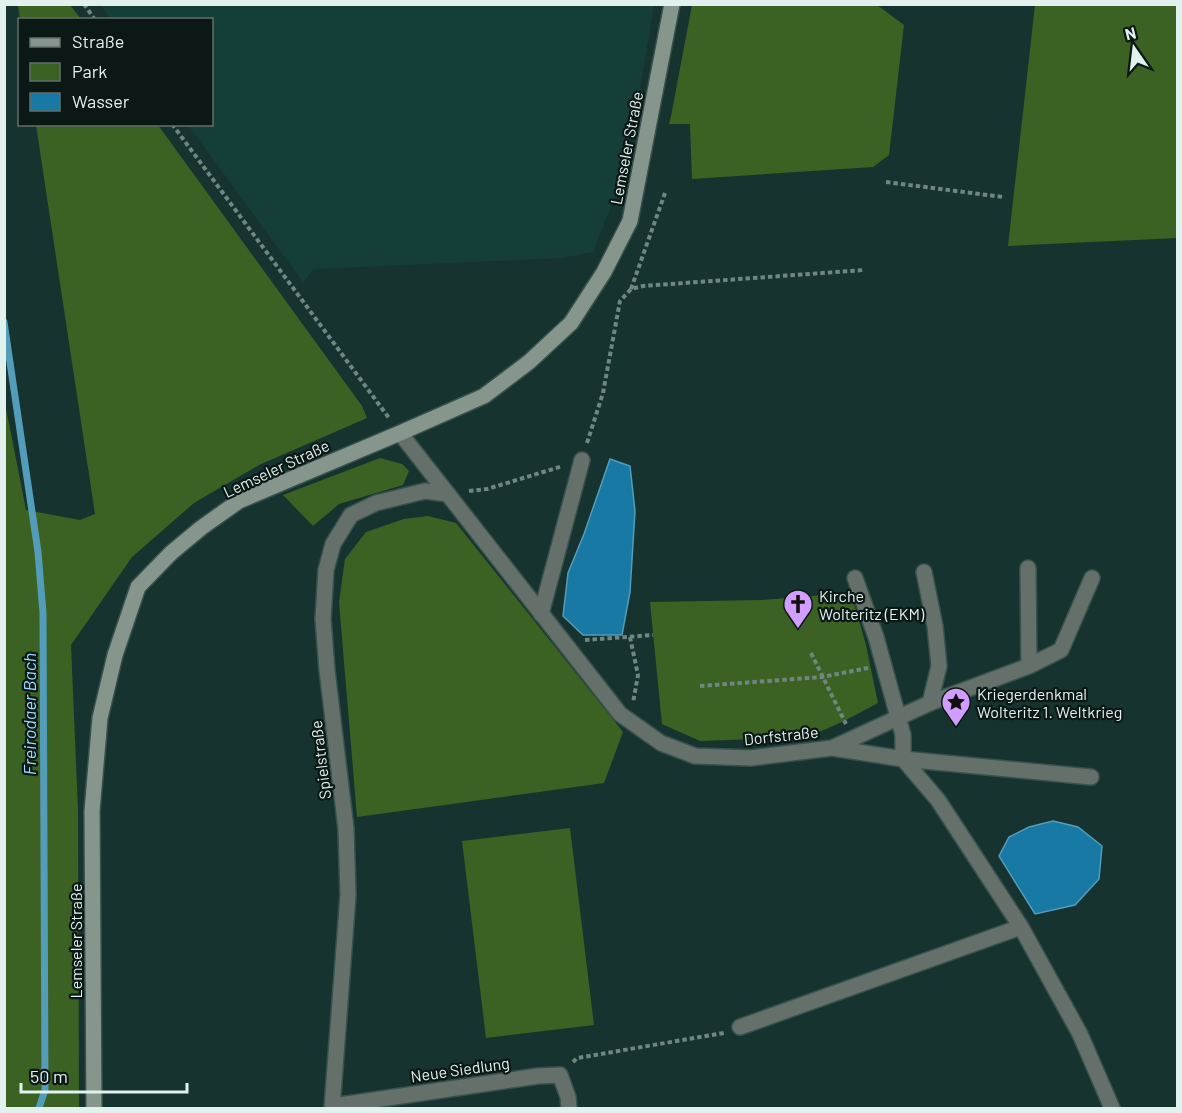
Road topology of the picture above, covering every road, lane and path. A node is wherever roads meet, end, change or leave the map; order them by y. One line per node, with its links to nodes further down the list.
1 (84, 4): 3 (path)
2 (672, 4): 10 (main road, Lemseler Straße)
3 (94, 18)
4 (173, 126): 10 (path)
5 (885, 182): 7 (path)
6 (665, 193): 9 (path)
7 (1003, 197)
8 (864, 270): 9 (path)
9 (631, 290): 11 (path)
10 (400, 433): 12 (street, Dorfstraße); 37 (main road, Lemseler Straße)
11 (582, 460): 12 (path); 17 (street)
12 (448, 494): 17 (street, Dorfstraße); 36 (street, Spielstraße)
13 (1028, 568): 22 (street)
14 (924, 572): 26 (street)
15 (855, 578): 23 (street)
16 (1092, 578): 22 (street)
17 (541, 614): 20 (street, Dorfstraße)
18 (653, 635): 19 (path)
19 (630, 637): 20 (path); 28 (path)
20 (563, 642): 28 (street, Dorfstraße)
21 (811, 653): 24 (path)
22 (1029, 666): 26 (street)
23 (884, 667): 24 (path); 27 (street)
24 (822, 677): 25 (path); 29 (path)
25 (700, 686)
26 (930, 703): 27 (street)
27 (897, 717): 29 (street); 31 (street)
28 (630, 722): 30 (street, Dorfstraße)
29 (852, 738): 30 (street)
30 (832, 747): 31 (street, Dorfstraße)
31 (903, 759): 32 (street, Dorfstraße); 33 (street)
32 (1091, 777)
33 (1021, 927): 34 (street); 39 (street)
34 (740, 1027): 35 (path)
35 (560, 1075): 36 (street, Neue Siedlung); 38 (street)
36 (332, 1107)
37 (94, 1108)
38 (569, 1108)
39 (1112, 1108)

